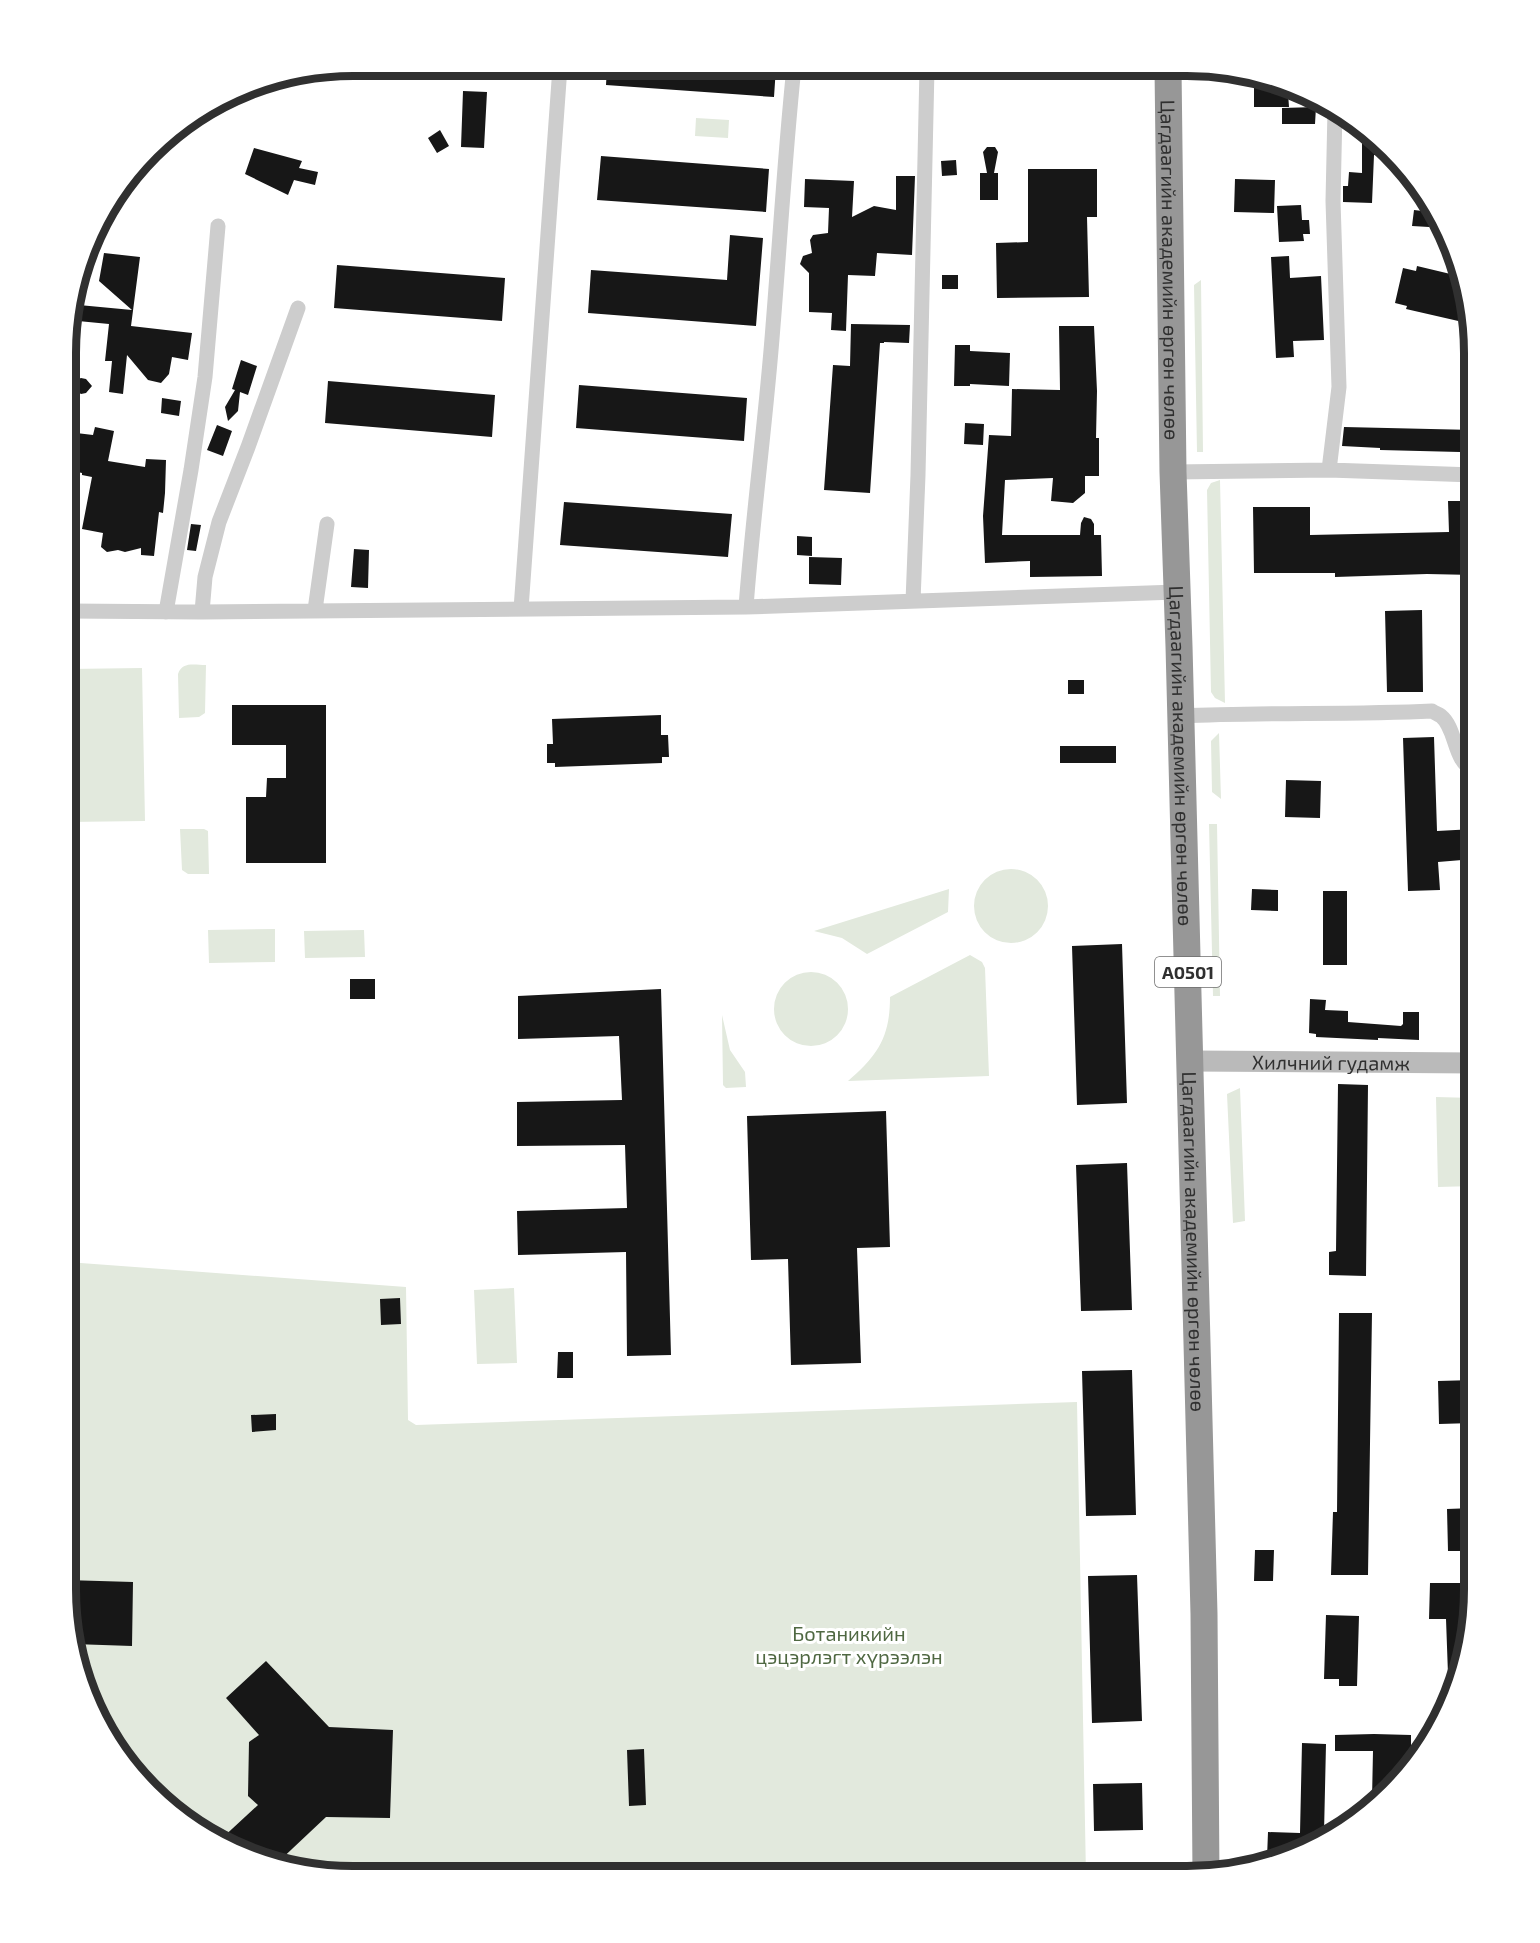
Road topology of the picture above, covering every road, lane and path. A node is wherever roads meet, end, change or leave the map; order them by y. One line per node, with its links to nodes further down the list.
1 (559, 76): 15 (street)
2 (793, 76): 14 (street)
3 (927, 76): 13 (street)
4 (1168, 76): 9 (highway, Цагдаагийн академийн өргөн чөлөө / A0501)
5 (1335, 120): 8 (street)
6 (218, 226): 18 (street)
7 (298, 308): 19 (street)
8 (1329, 470): 9 (street); 10 (street)
9 (1173, 472): 12 (highway, Цагдаагийн академийн өргөн чөлөө / A0501)
10 (1464, 475)
11 (327, 524): 16 (street)
12 (1177, 592): 13 (street); 20 (highway, Цагдаагийн академийн өргөн чөлөө / A0501)
13 (913, 601): 14 (street)
14 (746, 607): 15 (street)
15 (521, 609): 16 (street)
16 (315, 610): 19 (street)
17 (76, 611): 18 (street)
18 (166, 612): 19 (street)
19 (202, 612)
20 (1181, 716): 21 (street); 22 (highway, Цагдаагийн академийн өргөн чөлөө / A0501)
21 (1464, 762)
22 (1190, 1061): 23 (main road, Хилчний гудамж); 24 (highway, Цагдаагийн академийн өргөн чөлөө / A0501)
23 (1464, 1063)
24 (1206, 1866)

